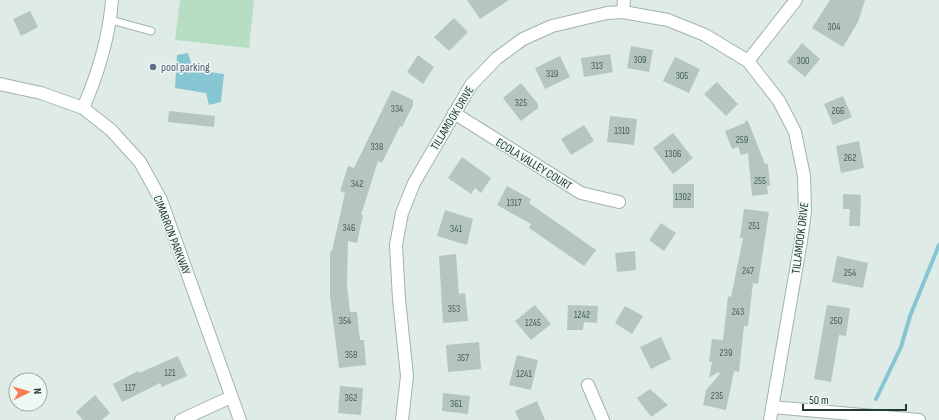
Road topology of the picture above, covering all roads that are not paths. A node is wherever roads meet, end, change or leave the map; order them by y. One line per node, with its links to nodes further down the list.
1 (112, 0): 4 (street)
2 (796, 0): 6 (street)
3 (624, 6): 6 (street, TILLAMOOK DRIVE); 9 (street, TILLAMOOK DRIVE)
4 (111, 20): 5 (lane); 8 (street)
5 (151, 31)
6 (748, 61): 13 (street, TILLAMOOK DRIVE)
7 (0, 84): 8 (street, CIMARRON PARKWAY)
8 (83, 108): 12 (street, CIMARRON PARKWAY)
9 (454, 113): 10 (street, ECOLA VALLEY COURT); 16 (street, TILLAMOOK DRIVE)
10 (619, 202)
11 (588, 385): 17 (street)
12 (231, 397): 14 (street); 15 (street, CIMARRON PARKWAY)
13 (772, 407): 18 (street, TILLAMOOK DRIVE); 19 (street)
14 (181, 420)
15 (240, 420)
16 (402, 420)
17 (603, 420)
18 (770, 420)
19 (920, 420)

